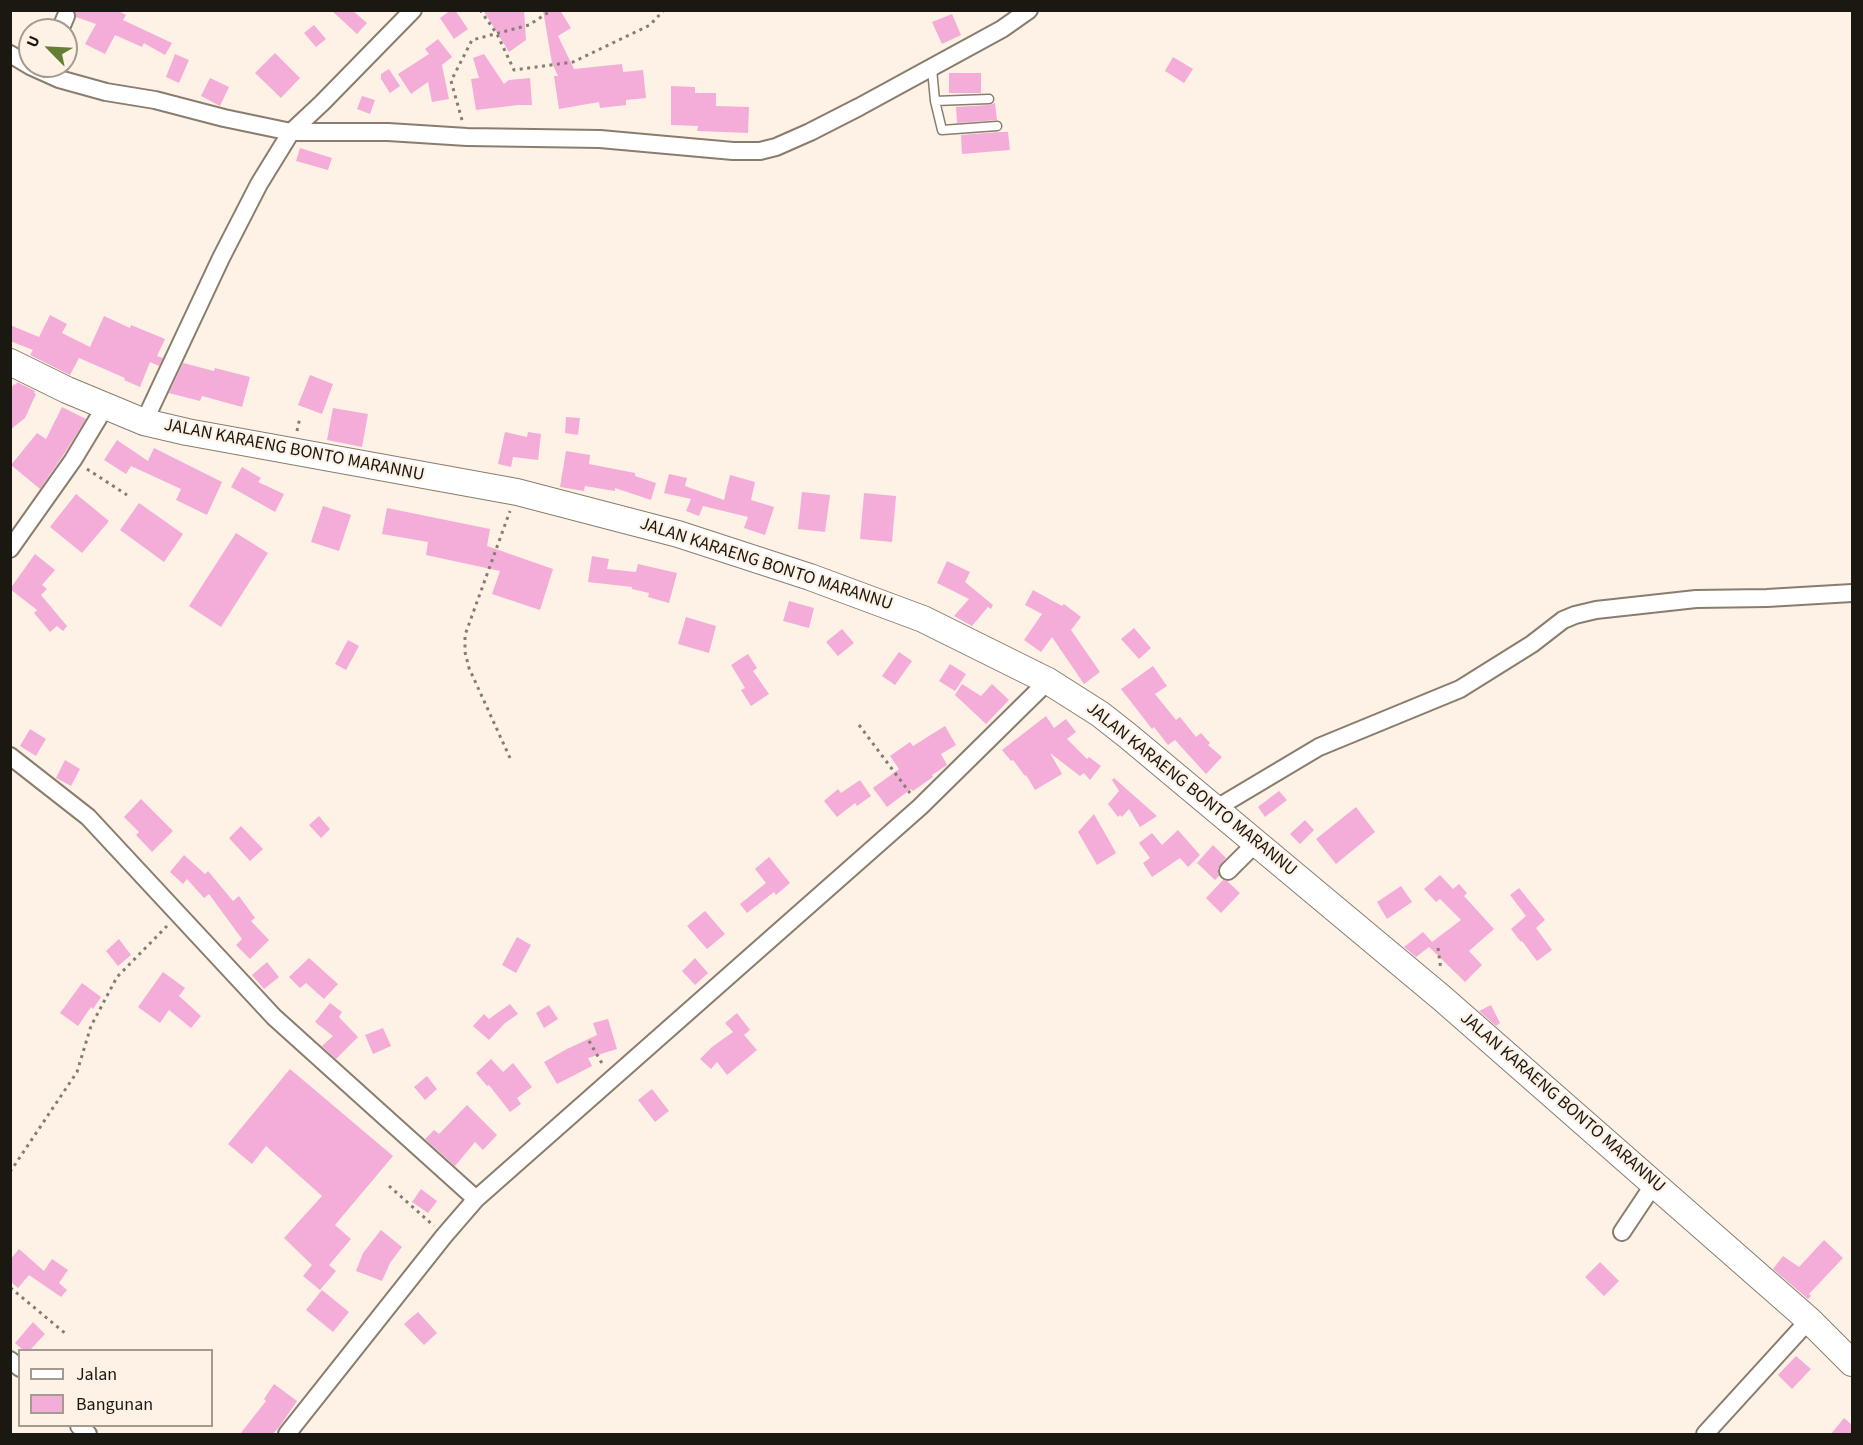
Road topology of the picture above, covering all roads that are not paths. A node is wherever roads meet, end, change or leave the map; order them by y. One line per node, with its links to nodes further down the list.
1 (412, 10): 8 (street)
2 (1029, 10): 3 (street)
3 (932, 69): 6 (lane); 8 (street)
4 (65, 78): 8 (street)
5 (989, 99): 6 (lane)
6 (935, 101): 7 (lane)
7 (997, 126)
8 (291, 132): 11 (street)
9 (10, 362): 10 (main road, JALAN KARAENG BONTO MARANNU)
10 (105, 407): 11 (main road, JALAN KARAENG BONTO MARANNU); 12 (street)
11 (144, 422): 14 (main road, JALAN KARAENG BONTO MARANNU)
12 (10, 549)
13 (1852, 593): 16 (street)
14 (1048, 681): 16 (main road, JALAN KARAENG BONTO MARANNU); 20 (street)
15 (10, 756): 20 (street)
16 (1215, 809): 17 (main road, JALAN KARAENG BONTO MARANNU)
17 (1256, 843): 18 (street); 19 (main road, JALAN KARAENG BONTO MARANNU)
18 (1228, 871)
19 (1654, 1184): 21 (street); 22 (main road, JALAN KARAENG BONTO MARANNU)
20 (476, 1200): 24 (street)
21 (1622, 1232)
22 (1809, 1320): 23 (main road, JALAN KARAENG BONTO MARANNU); 25 (street)
23 (1852, 1363)
24 (287, 1434)
25 (1705, 1434)

